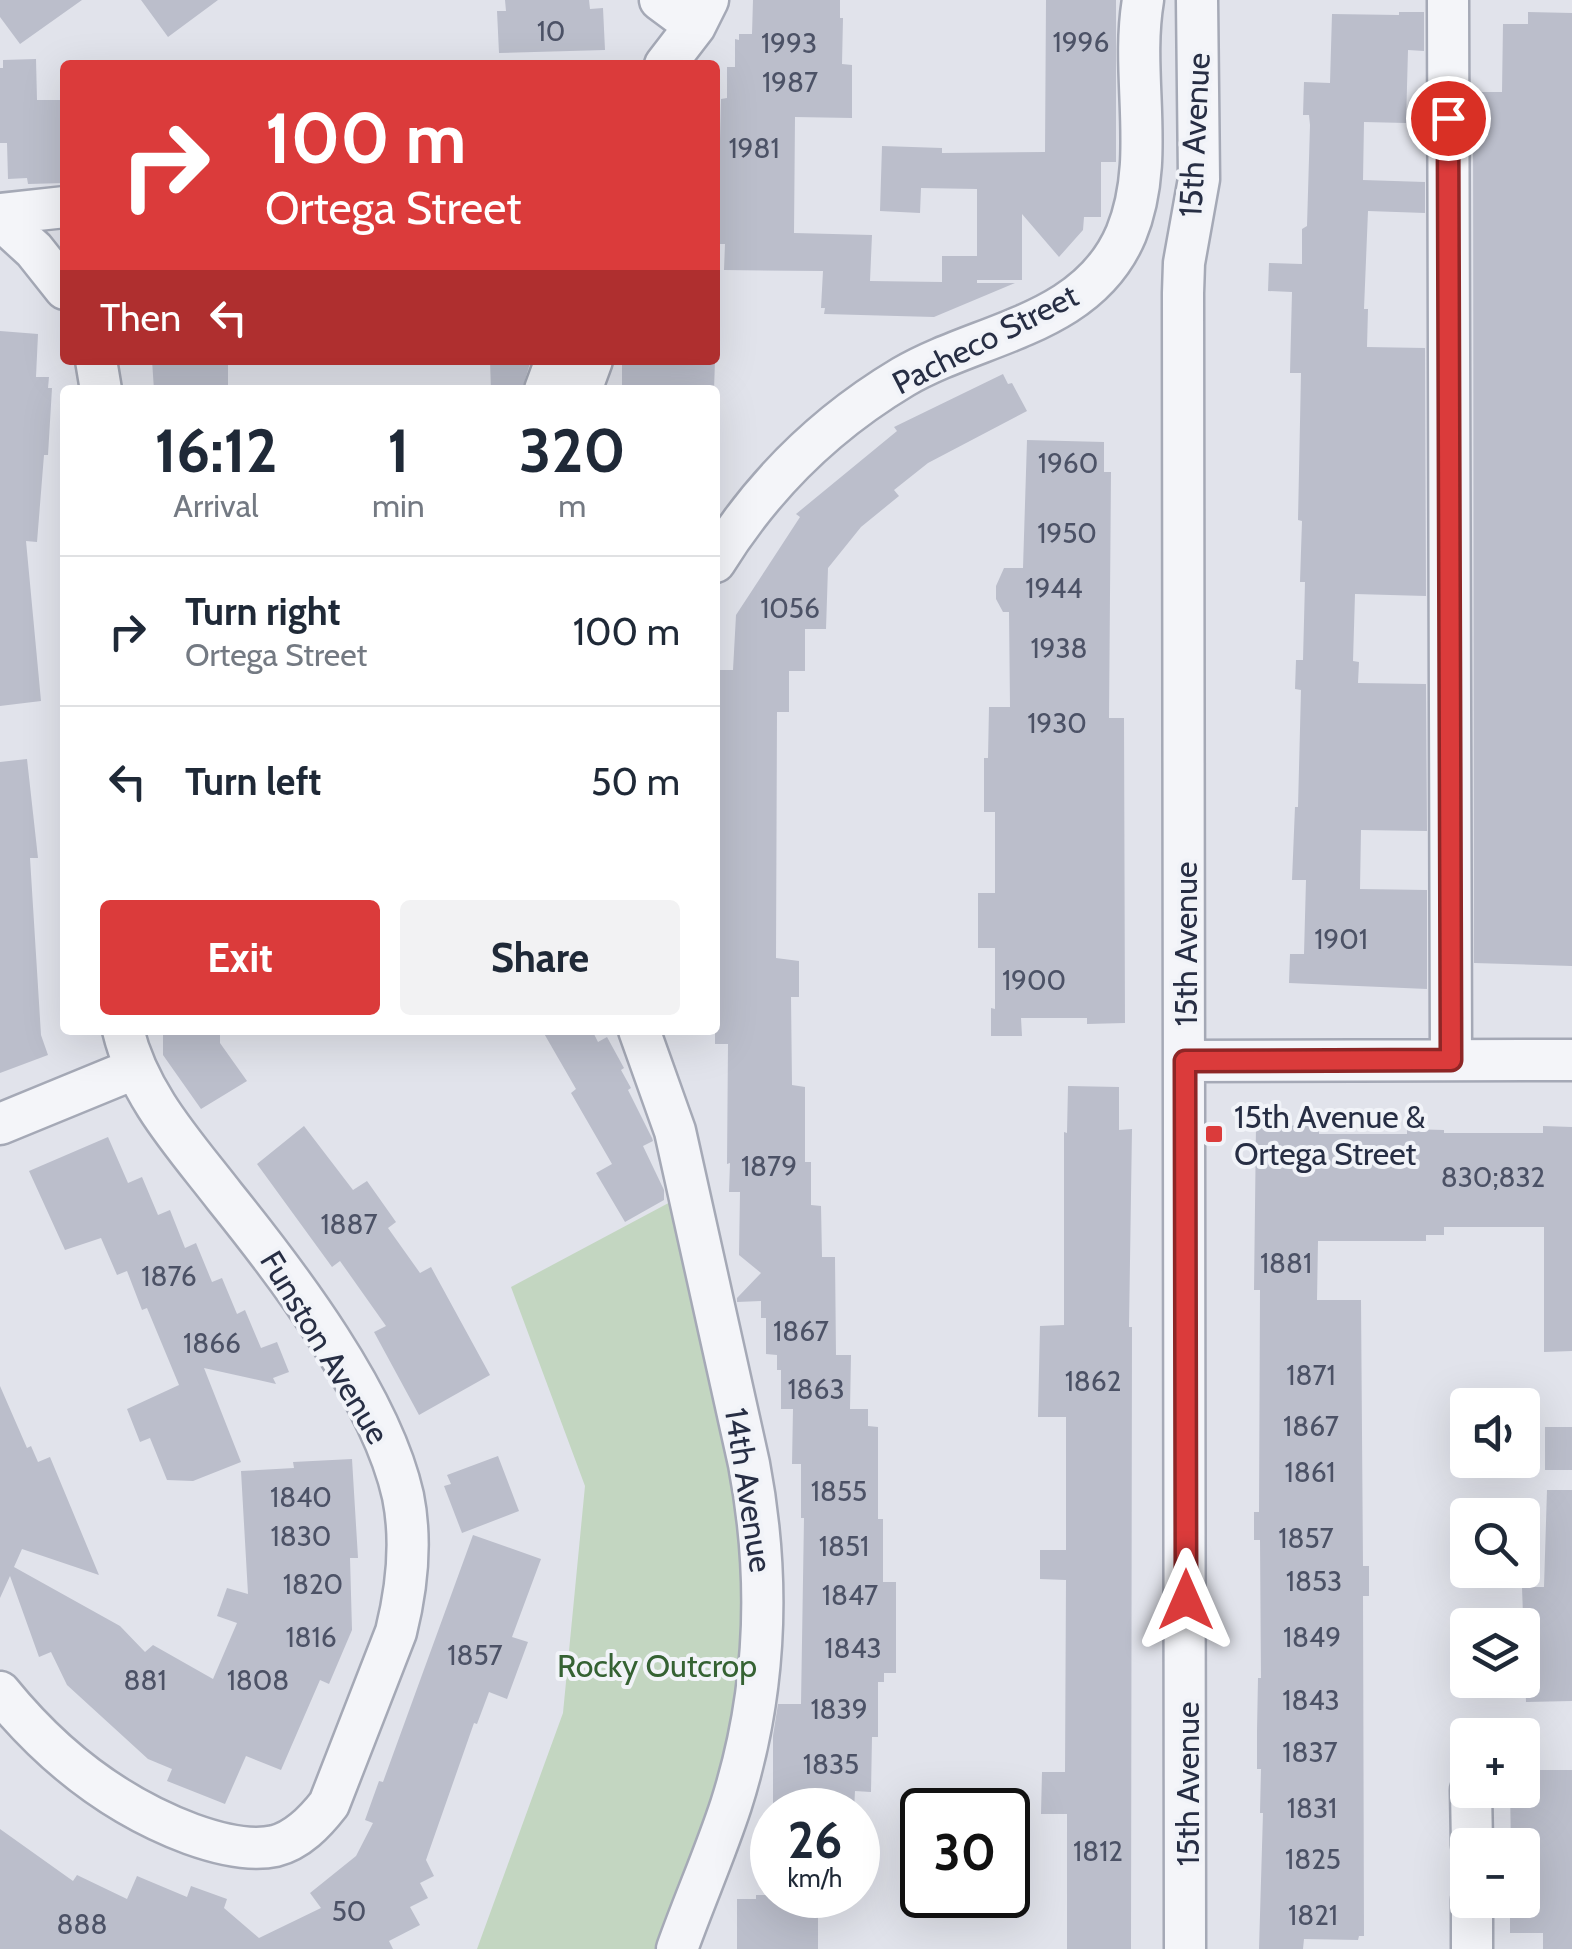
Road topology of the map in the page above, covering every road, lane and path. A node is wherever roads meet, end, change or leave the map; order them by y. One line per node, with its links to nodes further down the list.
1 (660, 0): 5 (street)
2 (1143, 0): 10 (street, Pacheco Street)
3 (1197, 0): 15 (street, 15th Avenue)
4 (1448, 0): 13 (street)
5 (700, 31): 6 (street)
6 (668, 60)
7 (60, 208): 8 (street)
8 (0, 216): 9 (street)
9 (60, 283)
10 (720, 555)
11 (124, 1035): 16 (street, Funston Avenue)
12 (641, 1035): 20 (street, 14th Avenue)
13 (1451, 1060): 14 (street); 15 (street)
14 (1572, 1060)
15 (1185, 1061): 21 (street, 15th Avenue)
16 (134, 1069): 17 (street); 18 (street, Funston Avenue)
17 (0, 1124)
18 (0, 1692)
19 (1472, 1918): 22 (street)
20 (677, 1949)
21 (1185, 1949)
22 (1472, 1949)

